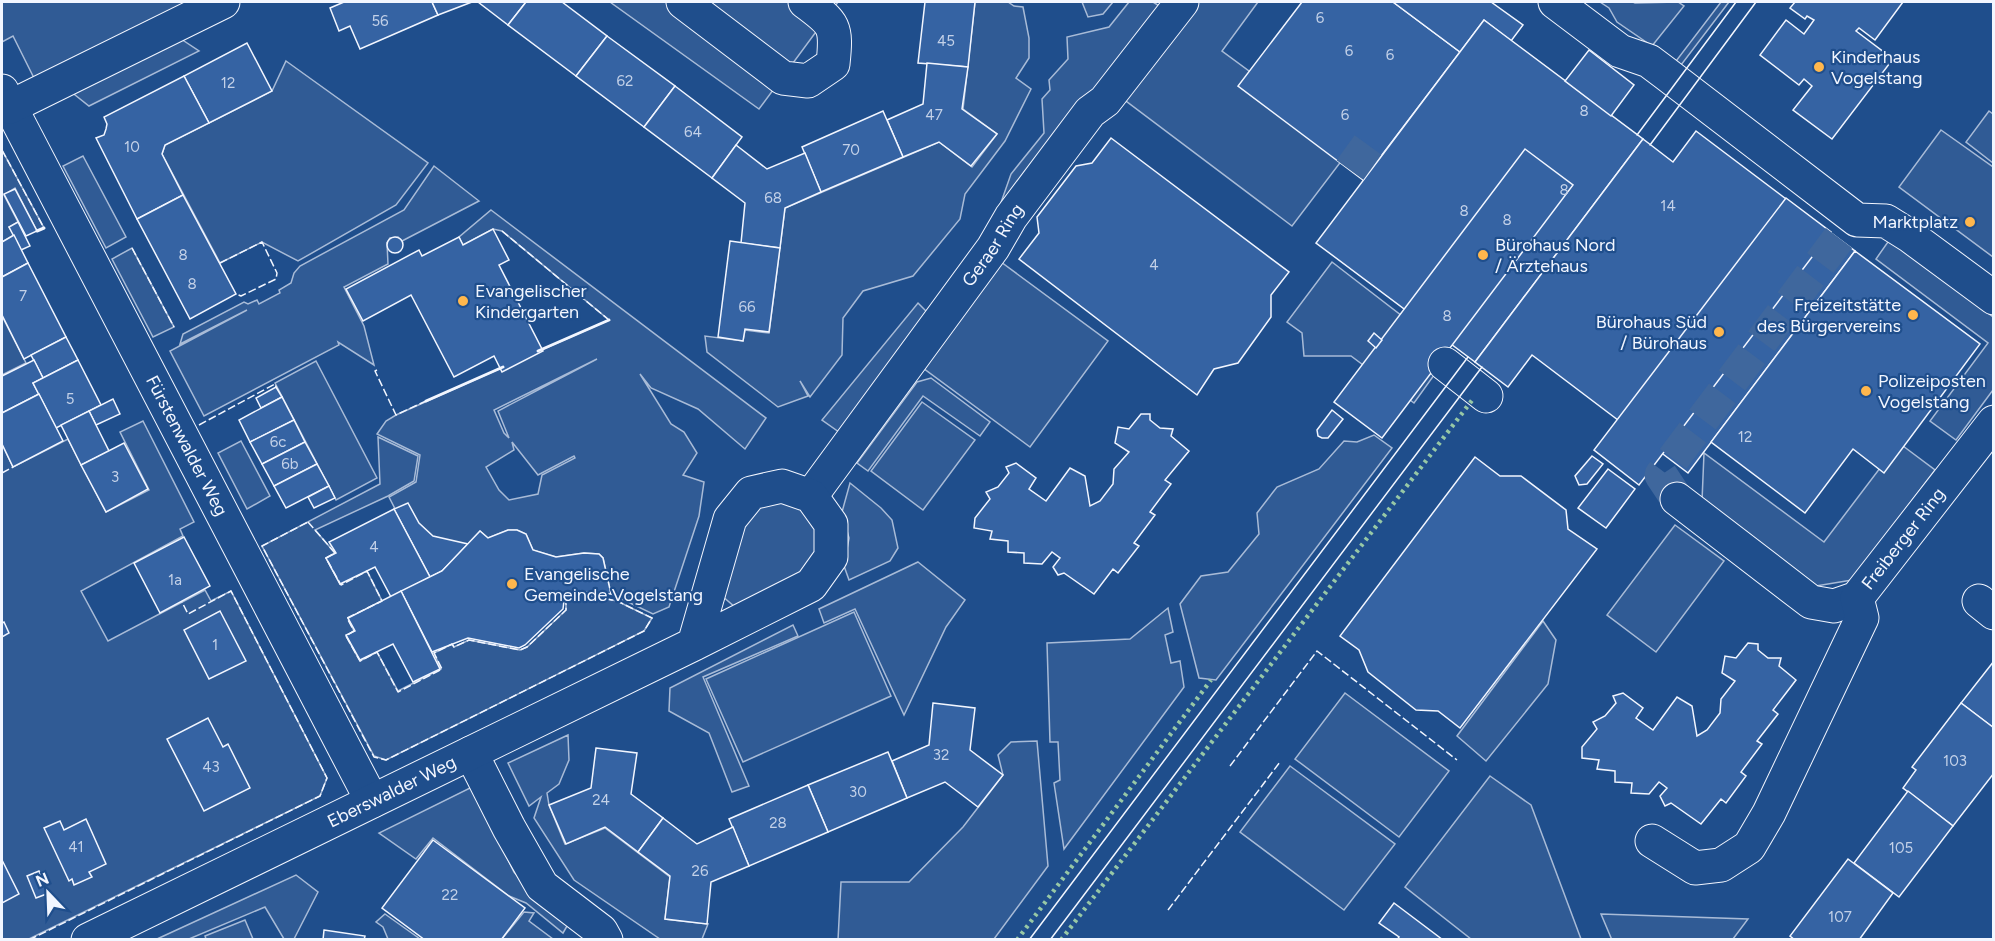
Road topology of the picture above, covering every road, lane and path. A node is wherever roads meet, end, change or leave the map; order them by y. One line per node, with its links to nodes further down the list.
1 (223, 2): 6 (street)
2 (683, 2): 3 (street)
3 (805, 2)
4 (1182, 2): 11 (street, Geraer Ring)
5 (1555, 2): 7 (street)
6 (6, 99): 16 (street, Fürstenwalder Weg)
7 (1994, 298)
8 (1445, 364): 9 (street)
9 (1486, 396)
10 (1994, 422): 13 (street, Freiberger Ring)
11 (811, 496): 14 (street); 14 (street, Eberswalder Weg)
12 (1677, 499): 13 (street, Freiberger Ring)
13 (1857, 598): 17 (street)
14 (694, 644): 15 (street, Eberswalder Weg)
15 (471, 753): 16 (street, Eberswalder Weg); 19 (street)
16 (372, 801): 18 (street, Eberswalder Weg)
17 (1652, 841)
18 (88, 939)
19 (606, 939)

